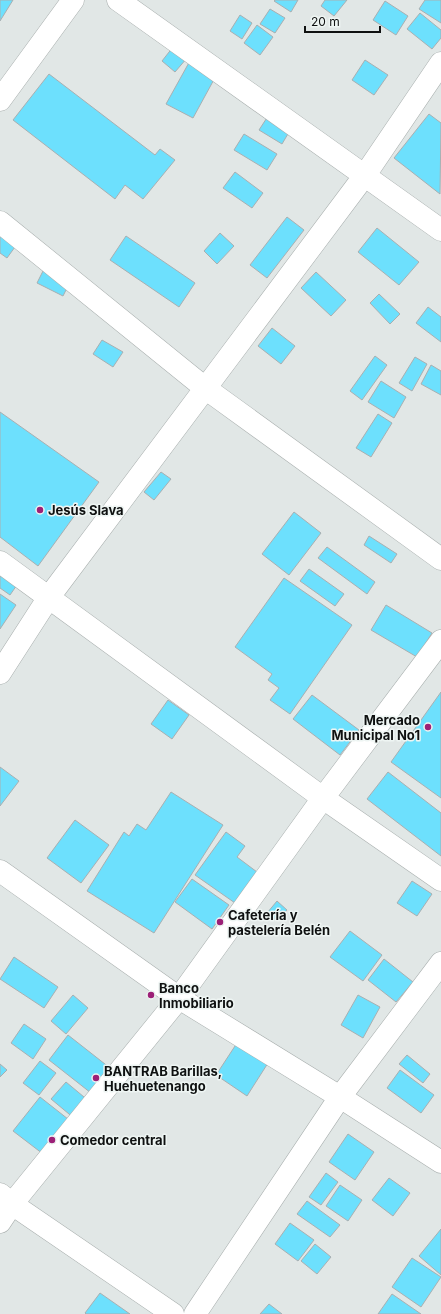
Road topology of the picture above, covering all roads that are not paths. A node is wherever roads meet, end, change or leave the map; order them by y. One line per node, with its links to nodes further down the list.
1 (73, 0): 4 (street)
2 (118, 0): 5 (street)
3 (441, 63): 5 (street)
4 (0, 100)
5 (365, 175): 7 (street); 8 (street)
6 (0, 222): 8 (street)
7 (441, 230)
8 (205, 388): 9 (street); 11 (street)
9 (441, 559)
10 (0, 562): 11 (street)
11 (50, 598): 13 (street); 14 (street)
12 (441, 641): 14 (street)
13 (0, 673)
14 (323, 798): 16 (street); 18 (street)
15 (0, 871): 18 (street)
16 (441, 880)
17 (441, 963): 19 (street)
18 (179, 998): 19 (street); 21 (street)
19 (340, 1097): 20 (street); 24 (street)
20 (441, 1162)
21 (6, 1199): 22 (street); 23 (street)
22 (0, 1222)
23 (173, 1314)
24 (195, 1314)

